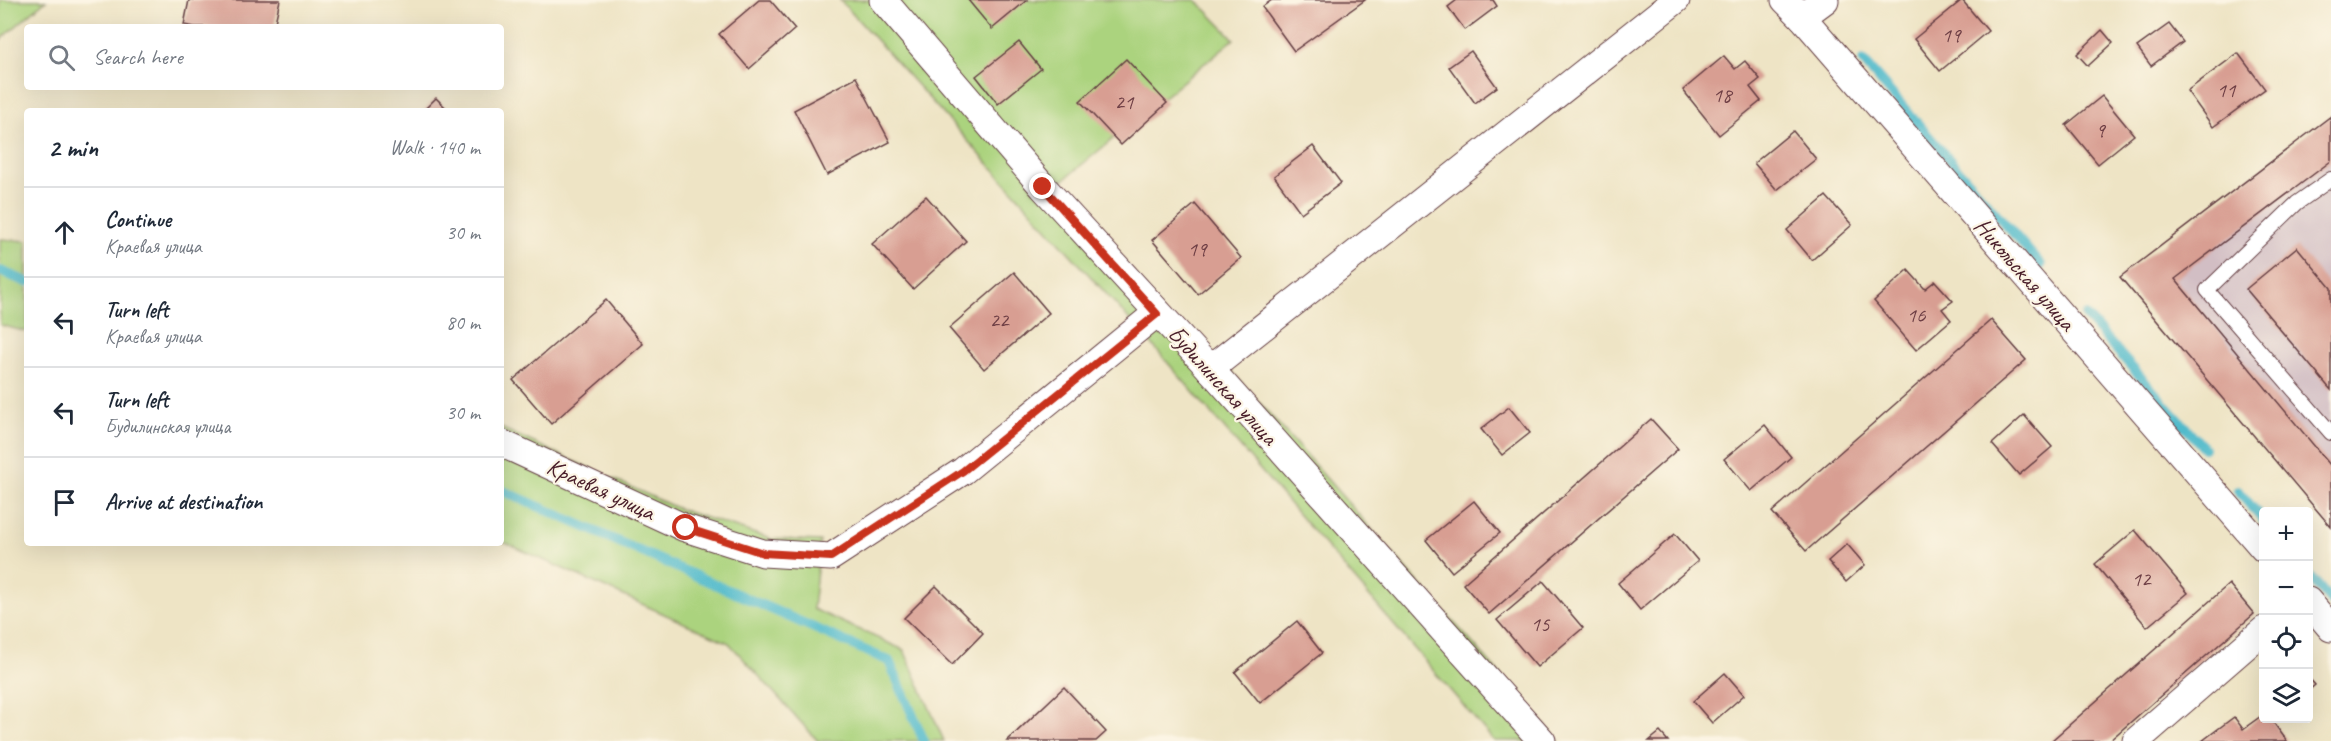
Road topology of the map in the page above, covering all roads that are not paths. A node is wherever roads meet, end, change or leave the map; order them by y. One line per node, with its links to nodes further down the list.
1 (883, 0): 6 (street, Будилинская улица)
2 (1676, 0): 7 (street)
3 (1825, 0): 4 (street)
4 (1794, 9): 10 (street, Никольская улица)
5 (2331, 179): 8 (lane)
6 (1157, 314): 7 (street, Будилинская улица); 9 (street, Краевая улица)
7 (1210, 369): 14 (street, Будилинская улица)
8 (2331, 433)
9 (504, 444)
10 (2259, 543)
11 (2313, 607): 12 (street)
12 (2331, 628)
13 (2259, 634): 15 (street)
14 (1542, 741)
15 (2136, 741)

